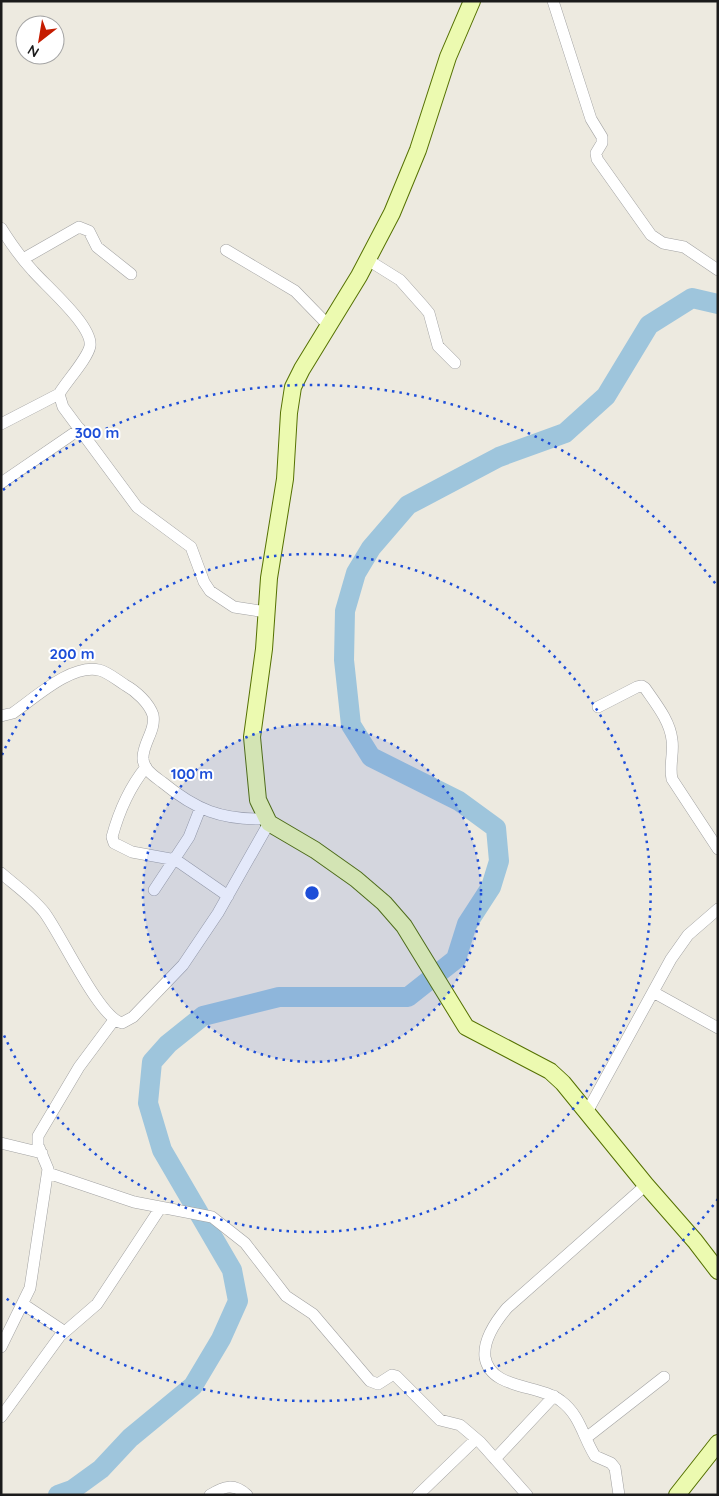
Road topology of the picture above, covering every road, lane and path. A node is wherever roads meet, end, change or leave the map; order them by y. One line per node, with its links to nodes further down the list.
1 (472, 1): 6 (street)
2 (554, 2): 7 (street)
3 (1, 228): 5 (street)
4 (226, 250): 9 (street)
5 (23, 259): 8 (street); 11 (street)
6 (368, 260): 9 (street); 10 (street)
7 (718, 270)
8 (132, 274)
9 (329, 326): 15 (street)
10 (455, 363)
11 (59, 394): 12 (street); 13 (street)
12 (1, 424)
13 (80, 428): 14 (street); 15 (street)
14 (1, 483)
15 (266, 612): 20 (street)
16 (598, 706): 21 (street)
17 (1, 716): 18 (street)
18 (146, 767): 19 (street); 22 (street)
19 (200, 809): 20 (street); 22 (street)
20 (268, 821): 25 (street); 30 (street)
21 (718, 849)
22 (176, 860): 24 (street); 25 (street)
23 (1, 874): 28 (street)
24 (154, 890)
25 (228, 896): 28 (street)
26 (718, 909): 27 (street)
27 (653, 992): 29 (street); 30 (street)
28 (114, 1020): 32 (street)
29 (718, 1028)
30 (586, 1112): 34 (street)
31 (1, 1144): 32 (street)
32 (42, 1153): 33 (street)
33 (48, 1173): 35 (street); 37 (street)
34 (646, 1185): 36 (street); 41 (street)
35 (161, 1207): 38 (street); 44 (street)
36 (718, 1271)
37 (23, 1304): 38 (street); 39 (street)
38 (65, 1332): 42 (street)
39 (1, 1347)
40 (664, 1377): 43 (street)
41 (554, 1396): 43 (street); 46 (street)
42 (1, 1417)
43 (586, 1438): 51 (street)
44 (475, 1440): 46 (street); 49 (street)
45 (718, 1443): 52 (street)
46 (495, 1459): 50 (street)
47 (210, 1495): 48 (street)
48 (247, 1495)
49 (418, 1495)
50 (527, 1495)
51 (619, 1495)
52 (677, 1495)

